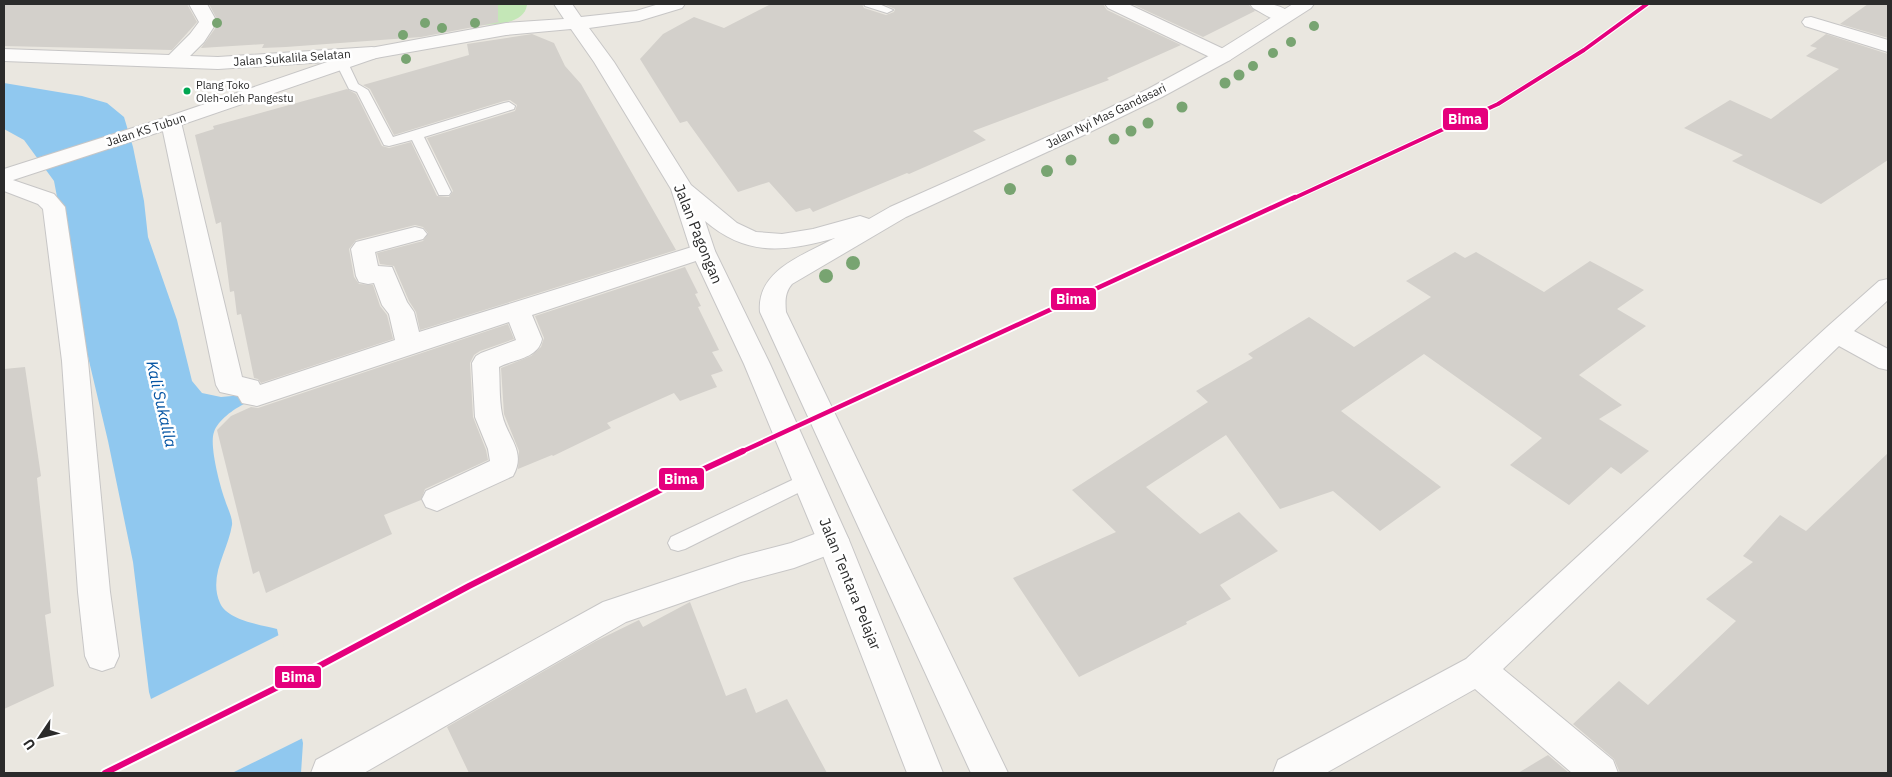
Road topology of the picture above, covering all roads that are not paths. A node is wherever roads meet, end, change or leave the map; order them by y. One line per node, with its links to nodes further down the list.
1 (198, 4): 16 (street)
2 (563, 4): 11 (street, Jalan Pagongan)
3 (676, 4): 11 (street, Jalan Sukalila Selatan)
4 (869, 4): 8 (lane)
5 (1114, 4): 15 (street)
6 (1259, 4): 9 (street)
7 (1305, 4): 9 (street, Jalan Nyi Mas Gandasari)
8 (887, 10)
9 (1284, 17): 15 (street, Jalan Nyi Mas Gandasari)
10 (1811, 22): 12 (street)
11 (578, 23): 13 (street, Jalan Sukalila Selatan); 23 (street, Jalan Pagongan)
12 (1888, 46)
13 (372, 53): 16 (street, Jalan Sukalila Selatan); 17 (street, Jalan KS Tubun)
14 (4, 55): 16 (street, Jalan Sukalila Selatan)
15 (1223, 56): 25 (street, Jalan Nyi Mas Gandasari)
16 (172, 62)
17 (342, 63): 19 (street, Jalan KS Tubun); 20 (lane)
18 (509, 106): 20 (lane)
19 (171, 122): 21 (street, Jalan KS Tubun); 31 (street)
20 (416, 135): 24 (lane)
21 (4, 176)
22 (4, 184): 38 (street)
23 (682, 189): 25 (street, Jalan Nyi Mas Gandasari); 27 (street, Jalan Pagongan)
24 (444, 192)
25 (898, 212): 42 (street, Jalan Nyi Mas Gandasari)
26 (416, 234): 31 (street)
27 (703, 251): 29 (street); 33 (street, Jalan Pagongan)
28 (1888, 287): 30 (street)
29 (518, 312): 31 (street); 35 (street)
30 (1836, 333): 32 (street); 39 (street)
31 (409, 345)
32 (1888, 361)
33 (771, 397): 34 (street, Jalan Tentara Pelajar)
34 (807, 480): 36 (street, Jalan Tentara Pelajar); 37 (lane)
35 (437, 499)
36 (833, 540): 40 (street); 41 (street, Jalan Tentara Pelajar)
37 (678, 543)
38 (102, 656)
39 (1478, 670): 43 (street); 44 (street)
40 (329, 773)
41 (925, 773)
42 (990, 773)
43 (1290, 773)
44 (1600, 773)

